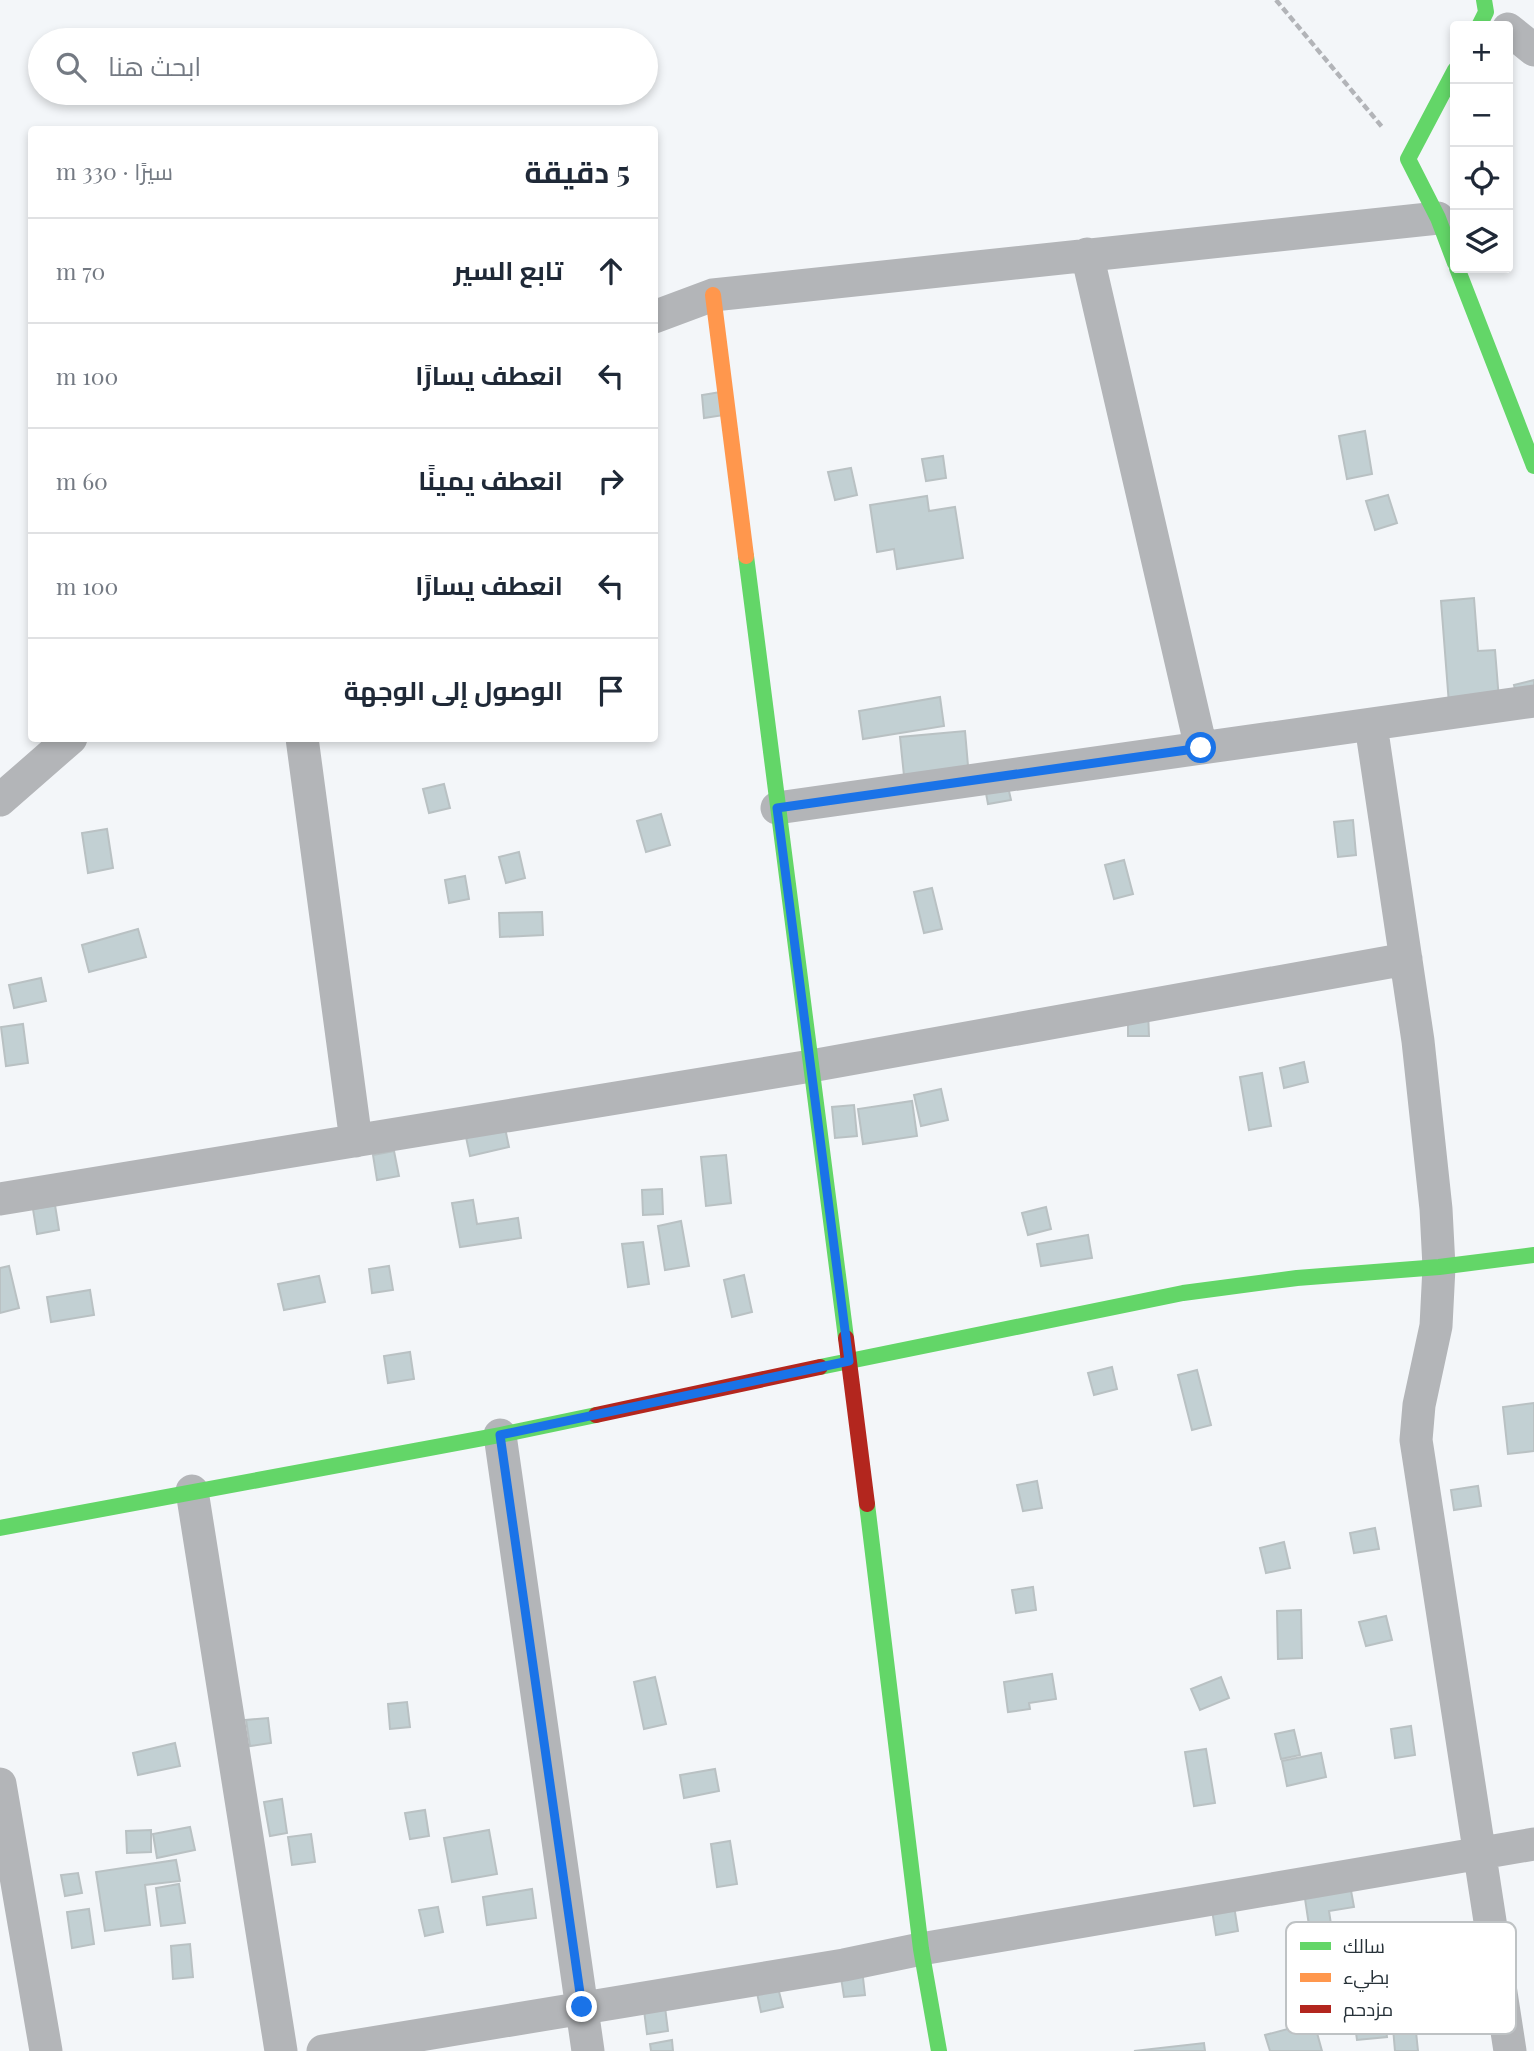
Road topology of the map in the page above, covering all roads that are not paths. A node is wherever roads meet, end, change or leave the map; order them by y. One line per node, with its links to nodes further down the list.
1 (1492, 19): 2 (street)
2 (1534, 50)
3 (1450, 79): 4 (street)
4 (1438, 218): 5 (street); 6 (street)
5 (1450, 249)
6 (1087, 254): 8 (street); 15 (street)
7 (1459, 273): 10 (street)
8 (713, 295): 9 (street); 17 (street)
9 (658, 316)
10 (1534, 466)
11 (1534, 701): 12 (street)
12 (1371, 725): 15 (street); 18 (street)
13 (66, 742): 16 (street)
14 (303, 742): 20 (street)
15 (1201, 748): 17 (street)
16 (0, 800)
17 (777, 808): 19 (street)
18 (1406, 959): 19 (street); 23 (street)
19 (811, 1066): 20 (street); 24 (street)
20 (356, 1141): 21 (street)
21 (0, 1199)
22 (1534, 1255): 23 (street)
23 (1439, 1267): 24 (street); 30 (street)
24 (849, 1361): 25 (street); 32 (street)
25 (500, 1435): 26 (street); 33 (street)
26 (192, 1491): 27 (street); 35 (street)
27 (0, 1528)
28 (0, 1784): 34 (street)
29 (1534, 1844): 30 (street)
30 (1480, 1853): 31 (street); 32 (street)
31 (1490, 1922)
32 (921, 1949): 33 (street); 38 (street)
33 (582, 2007): 36 (street); 37 (street)
34 (46, 2051)
35 (281, 2051)
36 (323, 2051)
37 (588, 2051)
38 (939, 2051)

